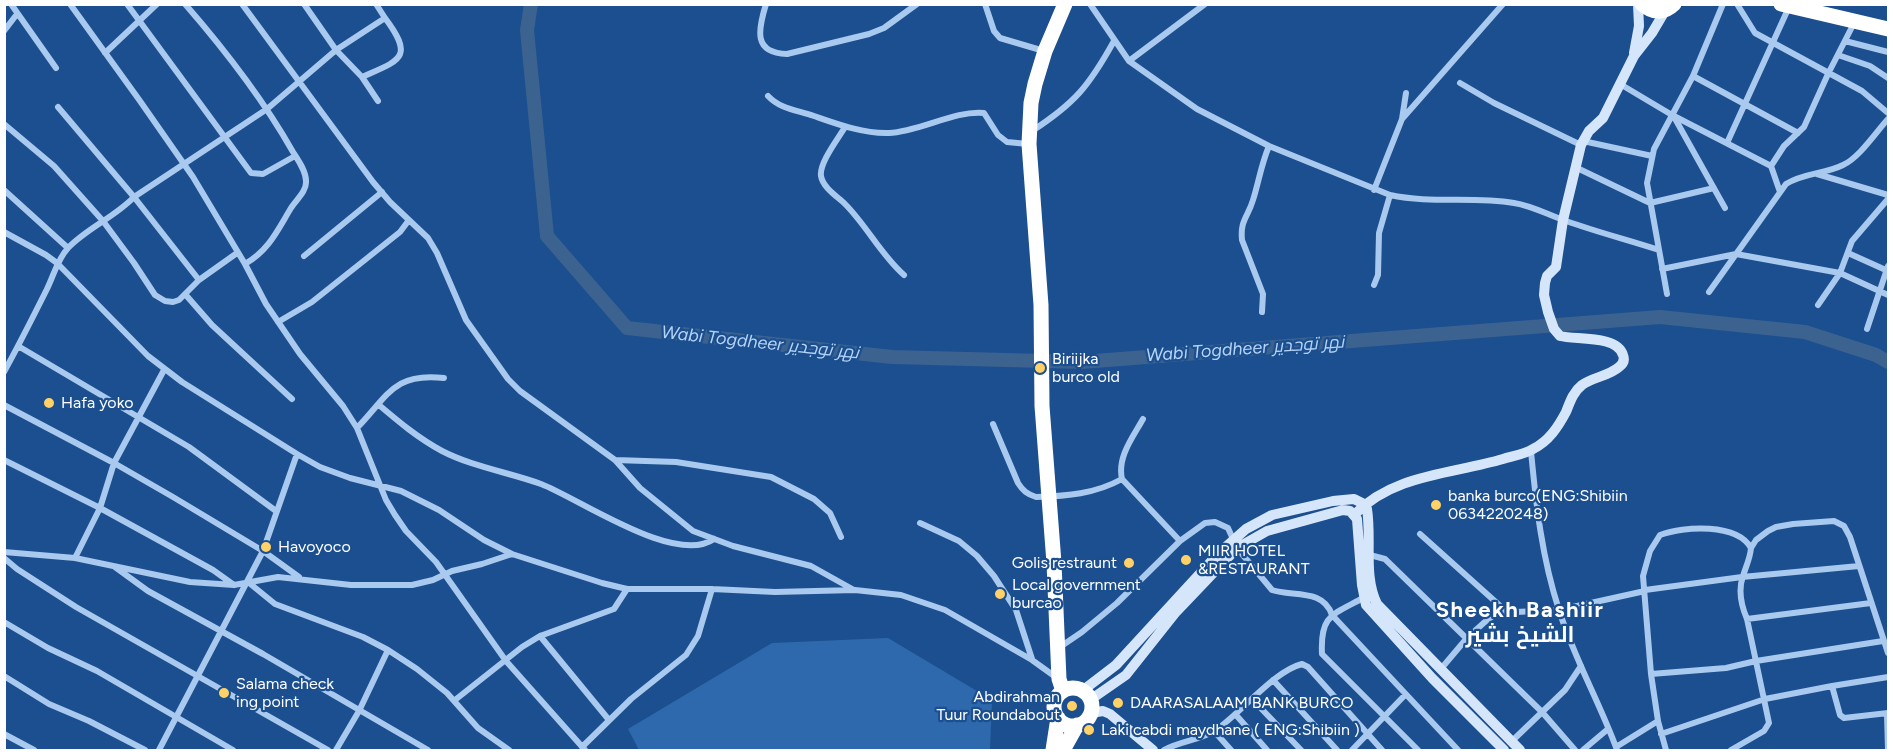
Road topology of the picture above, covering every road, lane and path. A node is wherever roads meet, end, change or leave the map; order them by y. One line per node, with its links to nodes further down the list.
1 (10, 4): 21 (street)
2 (70, 4): 33 (street)
3 (127, 4): 23 (street)
4 (157, 4): 23 (street)
5 (185, 4): 50 (street)
6 (242, 4): 42 (street)
7 (304, 4): 30 (street)
8 (376, 4): 22 (street)
9 (766, 4): 10 (street)
10 (917, 4)
11 (985, 4): 31 (street)
12 (1065, 4): 31 (highway)
13 (1090, 4): 27 (street)
14 (1205, 4): 36 (street)
15 (1503, 4): 53 (street)
16 (1640, 4): 20 (highway); 35 (street)
17 (1724, 4): 39 (street)
18 (1737, 4): 29 (street)
19 (1785, 5): 24 (highway); 29 (street)
20 (1672, 7): 35 (street)
21 (17, 14): 26 (street); 37 (street)
22 (385, 18): 30 (street); 40 (street)
23 (139, 21): 33 (street); 58 (street)
24 (1855, 21): 25 (highway); 28 (street)
25 (1888, 29)
26 (4, 31)
27 (1114, 41): 36 (street); 59 (street)
28 (1845, 41): 32 (street); 34 (street)
29 (1773, 43): 38 (street); 48 (street)
30 (336, 51): 40 (street); 42 (street)
31 (1045, 51): 59 (highway)
32 (1888, 52)
33 (105, 53): 65 (street)
34 (1838, 55): 38 (street); 41 (street)
35 (1634, 56): 44 (street)
36 (1129, 61): 62 (street)
37 (56, 68)
38 (1828, 74): 51 (street); 57 (street)
39 (1693, 76): 48 (street); 52 (street)
40 (362, 77): 47 (street)
41 (1888, 78)
42 (301, 82): 50 (street); 72 (street)
43 (1460, 82): 60 (street)
44 (1620, 84): 52 (street); 60 (street)
45 (1406, 93): 53 (street)
46 (768, 96): 56 (street)
47 (378, 101)
48 (1745, 104): 57 (street); 61 (street)
49 (58, 107): 75 (street)
50 (267, 109): 58 (street); 63 (street)
51 (1888, 113)
52 (1672, 115): 61 (street); 64 (street); 69 (street)
53 (1402, 119): 71 (street)
54 (1888, 119): 68 (street)
55 (4, 124): 81 (street)
56 (844, 127): 59 (street); 94 (street)
57 (1798, 133): 66 (street)
58 (223, 137): 63 (street); 65 (street)
59 (1029, 138): 124 (highway)
60 (1582, 143): 64 (street); 67 (street)
61 (1727, 144): 66 (street)
62 (1269, 146): 71 (street); 103 (street)
63 (295, 156): 90 (street)
64 (1653, 156): 77 (street)
65 (183, 165): 75 (street); 85 (street)
66 (1771, 166): 73 (street)
67 (1575, 167): 77 (street); 80 (street)
68 (1816, 174): 73 (street); 76 (street)
69 (1714, 188): 77 (street); 78 (street)
70 (4, 190): 83 (street)
71 (1374, 190): 74 (street)
72 (382, 192): 79 (street); 88 (street)
73 (1779, 192): 87 (street)
74 (1390, 195): 80 (street); 96 (street)
75 (134, 197): 81 (street); 95 (street)
76 (1888, 197): 86 (street)
77 (1650, 202): 84 (street)
78 (1725, 208)
79 (410, 220): 104 (street); 120 (street)
80 (1563, 220): 84 (street); 117 (street)
81 (103, 222): 83 (street); 99 (street)
82 (4, 231): 89 (street)
83 (68, 248): 89 (street)
84 (1659, 250): 91 (street)
85 (237, 252): 90 (street); 95 (street)
86 (1848, 253): 92 (street); 93 (street)
87 (1736, 254): 91 (street); 93 (street); 98 (street)
88 (304, 256)
89 (57, 263): 106 (street); 107 (street)
90 (245, 264): 104 (street)
91 (1662, 269): 100 (street)
92 (1888, 269): 97 (street)
93 (1840, 273): 97 (street); 102 (street)
94 (904, 275)
95 (199, 280): 99 (street)
96 (1374, 285)
97 (1880, 291): 101 (street); 105 (street)
98 (1709, 292)
99 (185, 294): 110 (street)
100 (1667, 294)
101 (1888, 294)
102 (1818, 305)
103 (1262, 312)
104 (278, 322): 116 (street)
105 (1867, 329)
106 (18, 346): 108 (street); 113 (street)
107 (164, 370): 113 (street); 118 (street)
108 (4, 372)
109 (444, 378): 112 (street)
110 (292, 399)
111 (4, 405): 121 (street)
112 (379, 405): 116 (street); 132 (street)
113 (138, 418): 121 (street); 127 (street)
114 (1143, 419): 122 (street)
115 (993, 424): 124 (street)
116 (357, 428): 123 (street)
117 (1531, 451): 125 (street); 156 (street)
118 (297, 454): 123 (street); 127 (street)
119 (4, 460): 126 (street)
120 (615, 460): 131 (street); 132 (street)
121 (114, 464): 126 (street); 137 (street)
122 (1122, 479): 124 (street); 133 (street)
123 (381, 485): 138 (street); 144 (street)
124 (1049, 496): 165 (highway)
125 (1364, 504): 128 (street); 134 (street); 139 (street)
126 (100, 508): 141 (street); 148 (street)
127 (276, 511): 137 (street)
128 (1355, 514): 134 (street); 139 (street)
129 (920, 524): 168 (street)
130 (1420, 534): 157 (street)
131 (841, 537)
132 (714, 539): 151 (street)
133 (1180, 541): 134 (street); 165 (street)
134 (1235, 543): 155 (street); 158 (street)
135 (1751, 548): 143 (street); 145 (street); 152 (street)
136 (4, 552): 141 (street)
137 (263, 552): 146 (street); 147 (street)
138 (512, 554): 144 (street); 149 (street)
139 (1364, 554): 153 (street); 163 (street); 173 (street)
140 (4, 558): 175 (street)
141 (75, 558): 142 (street)
142 (113, 565): 148 (street); 161 (street)
143 (1859, 566): 145 (street); 154 (street)
144 (444, 576): 146 (street); 170 (street)
145 (1742, 577): 152 (street); 159 (street)
146 (305, 580): 147 (street)
147 (248, 582): 148 (street); 161 (street); 166 (street)
148 (234, 585)
149 (627, 589): 150 (street); 162 (street)
150 (712, 589): 151 (street); 195 (street)
151 (855, 590): 168 (street)
152 (1645, 590): 156 (street); 174 (street)
153 (1363, 598): 158 (street); 179 (street)
154 (1871, 603): 159 (street); 164 (street)
155 (1173, 609): 171 (street); 176 (street)
156 (1559, 610): 157 (street); 172 (street)
157 (1508, 614): 163 (street)
158 (1332, 615): 183 (street); 194 (street)
159 (1747, 619): 169 (street)
160 (4, 622): 192 (street)
161 (220, 632): 175 (street); 188 (street)
162 (540, 636): 170 (street); 195 (street)
163 (1467, 638): 173 (street); 189 (street)
164 (1883, 641): 167 (street); 169 (street)
165 (1057, 649): 181 (highway)
166 (388, 650): 185 (street); 188 (street)
167 (1888, 653)
168 (1032, 660): 181 (street)
169 (1755, 660): 174 (street); 184 (street)
170 (506, 661): 185 (street); 204 (street)
171 (1116, 665): 176 (street); 187 (street)
172 (1581, 666): 189 (street); 198 (street)
173 (1440, 669): 179 (street); 203 (street)
174 (1651, 674): 196 (street)
175 (198, 675): 192 (street); 210 (street)
176 (1126, 675): 187 (street)
177 (4, 676): 207 (street)
178 (1888, 677): 182 (street)
179 (1432, 678): 203 (street)
180 (1273, 680): 186 (street); 202 (street); 221 (street)
181 (1061, 685): 187 (highway); 193 (highway)
182 (1832, 686): 184 (street); 190 (street)
183 (1405, 695): 194 (street); 225 (street)
184 (1765, 699): 201 (street); 230 (street)
185 (455, 700): 213 (street)
186 (1253, 700): 191 (street); 220 (street)
187 (1088, 701): 197 (highway); 216 (street)
188 (359, 711): 211 (street); 212 (street)
189 (1542, 712): 203 (street); 227 (street)
190 (1888, 714): 231 (street)
191 (1236, 715): 199 (street); 219 (street)
192 (175, 717): 208 (street); 209 (street)
193 (1058, 718): 197 (highway); 214 (highway)
194 (1385, 718): 202 (street); 224 (street)
195 (609, 720): 204 (street)
196 (1658, 721): 201 (street); 205 (street)
197 (1077, 725): 215 (highway)
198 (1608, 729): 205 (street); 228 (street)
199 (1214, 732): 217 (street); 218 (street)
200 (4, 734): 206 (street)
201 (1661, 734): 229 (street)
202 (1367, 735): 222 (street); 223 (street)
203 (1505, 748): 226 (street)
204 (584, 749)
205 (1617, 749)
206 (34, 750)
207 (145, 750)
208 (159, 750)
209 (233, 750)
210 (328, 750)
211 (336, 750)
212 (428, 750)
213 (509, 750)
214 (1053, 750)
215 (1063, 750)
216 (1153, 750)
217 (1164, 750)
218 (1230, 750)
219 (1267, 750)
220 (1301, 750)
221 (1337, 750)
222 (1352, 750)
223 (1382, 750)
224 (1418, 750)
225 (1458, 750)
226 (1520, 750)
227 (1575, 750)
228 (1583, 750)
229 (1666, 750)
230 (1731, 750)
231 (1888, 750)

